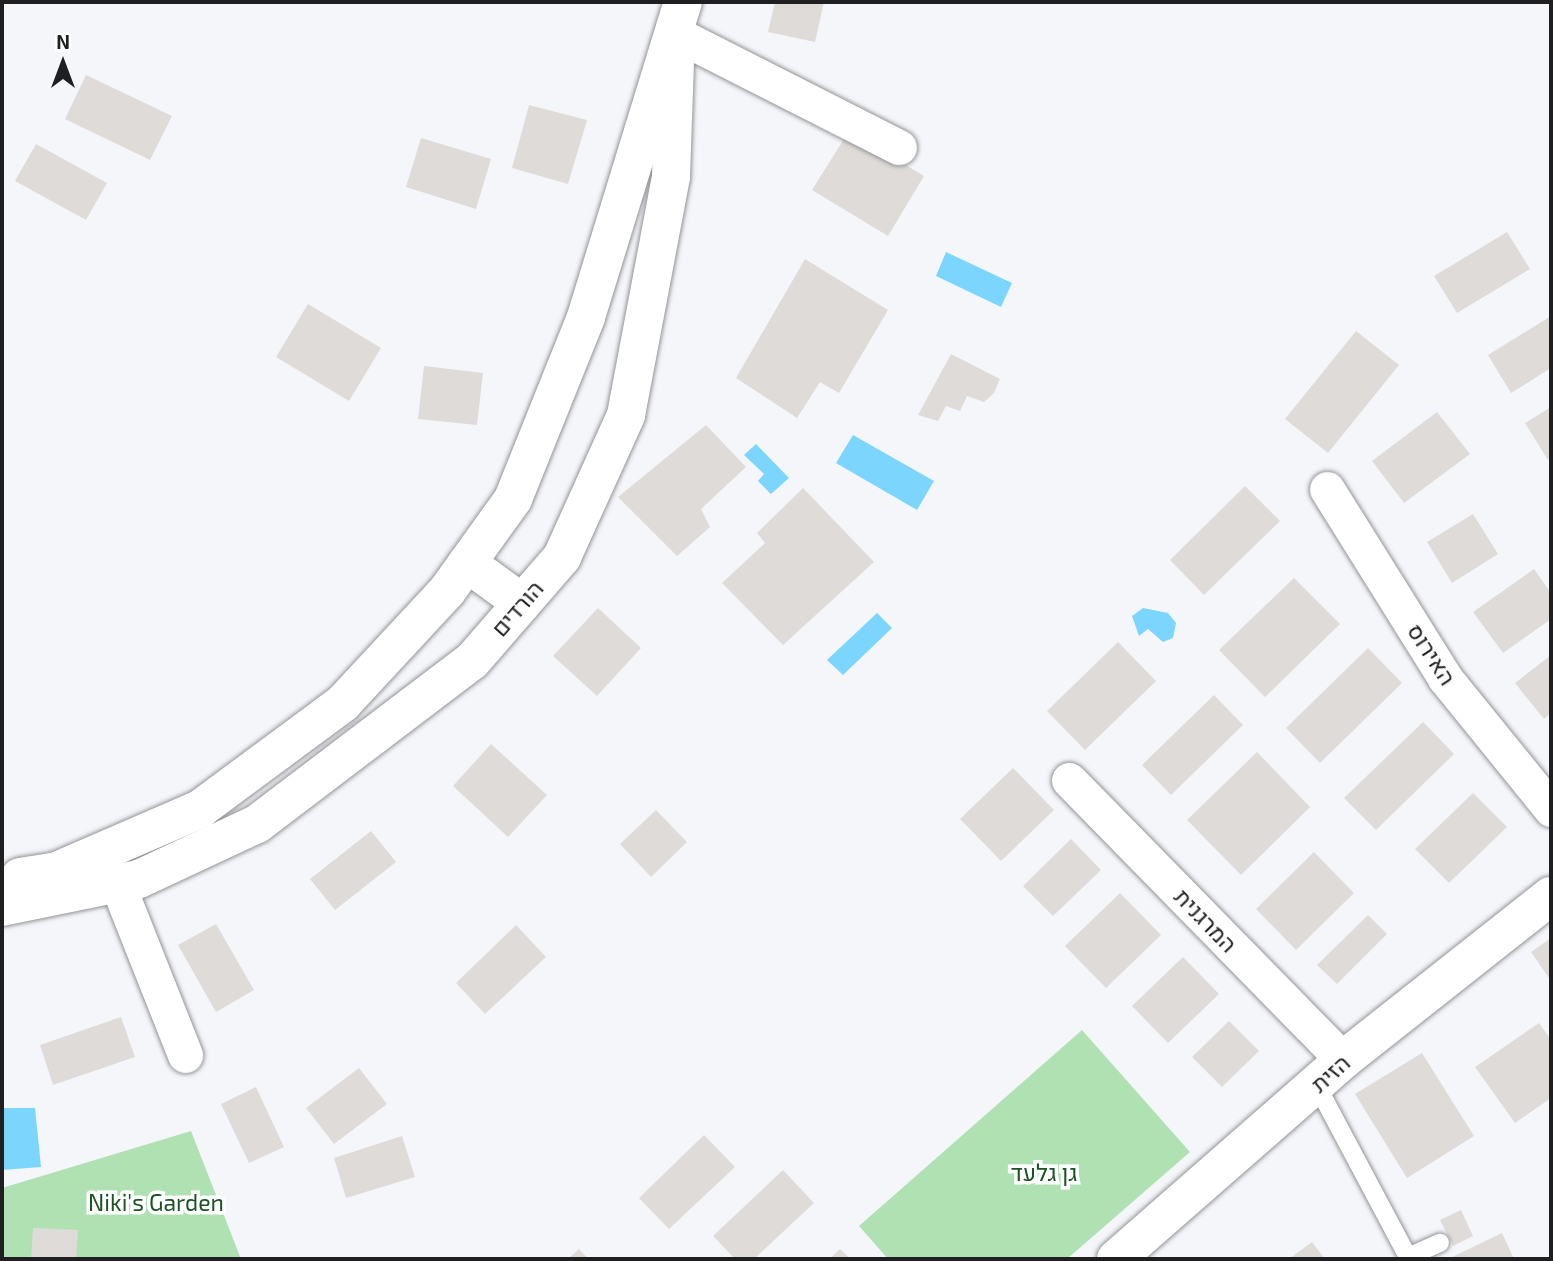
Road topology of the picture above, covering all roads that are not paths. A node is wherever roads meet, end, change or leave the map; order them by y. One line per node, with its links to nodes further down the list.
1 (680, 18): 2 (street); 4 (street); 5 (street, הורדים)
2 (898, 147)
3 (1327, 489): 7 (street, האירוס)
4 (467, 563): 5 (street); 8 (street)
5 (522, 603): 9 (street, הורדים)
6 (1069, 780): 13 (street, המרגנית)
7 (1551, 809)
8 (2, 880)
9 (117, 883): 11 (street, הורדים); 12 (street)
10 (1551, 896): 13 (street, הזית)
11 (2, 907)
12 (185, 1055)
13 (1329, 1072): 14 (lane); 15 (street, הזית)
14 (1440, 1243)
15 (1116, 1259)

